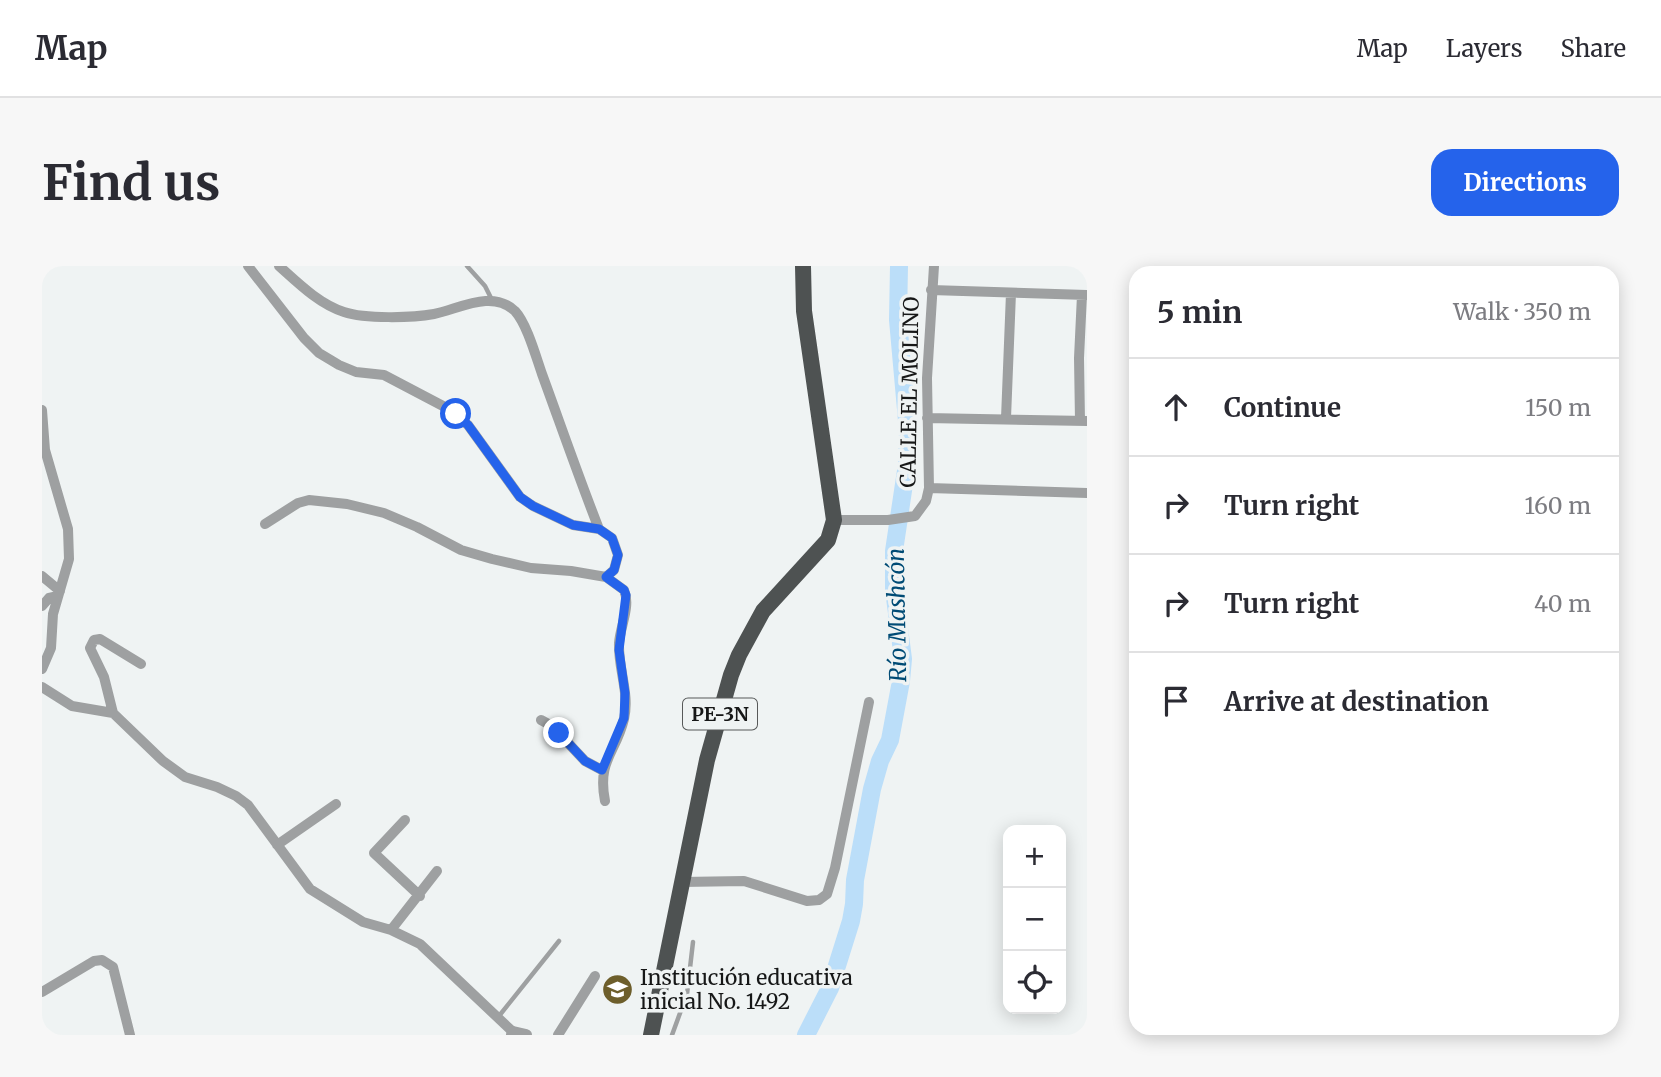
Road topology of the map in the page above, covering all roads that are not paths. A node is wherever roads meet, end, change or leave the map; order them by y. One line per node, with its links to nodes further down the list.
1 (248, 266): 21 (street)
2 (279, 266): 9 (street)
3 (467, 266): 9 (lane)
4 (803, 266): 19 (highway)
5 (934, 266): 6 (street, CALLE EL MOLINO)
6 (931, 290): 7 (street); 12 (street, CALLE EL MOLINO)
7 (1011, 293): 8 (street); 13 (street)
8 (1084, 295): 10 (street)
9 (492, 301): 21 (street)
10 (1083, 358): 14 (street)
11 (42, 410): 15 (street)
12 (927, 418): 13 (street); 17 (street, CALLE EL MOLINO)
13 (1006, 418): 14 (street)
14 (1084, 421)
15 (45, 450): 16 (street); 24 (street)
16 (42, 465)
17 (929, 488): 18 (street); 19 (street, CALLE EL MOLINO)
18 (1087, 493)
19 (834, 520): 38 (highway, PE-3N)
20 (265, 524): 23 (street)
21 (599, 529): 23 (street)
22 (42, 576): 24 (street)
23 (606, 577): 32 (street)
24 (59, 594): 25 (street); 27 (street)
25 (42, 606)
26 (141, 664): 30 (street)
27 (42, 669)
28 (42, 687): 30 (street)
29 (869, 702): 38 (street)
30 (113, 713): 36 (street)
31 (541, 720): 32 (street)
32 (602, 770): 33 (street)
33 (605, 801)
34 (335, 804): 36 (street)
35 (405, 820): 39 (street)
36 (276, 845): 40 (street)
37 (437, 871): 39 (street)
38 (682, 882): 49 (highway, PE-3N)
39 (420, 896): 40 (street)
40 (391, 930): 45 (street)
41 (559, 941): 45 (lane)
42 (693, 942): 50 (lane)
43 (595, 976): 48 (street)
44 (42, 992): 47 (street)
45 (499, 1017): 46 (street)
46 (517, 1034)
47 (130, 1035)
48 (558, 1035)
49 (651, 1035)
50 (672, 1035)

